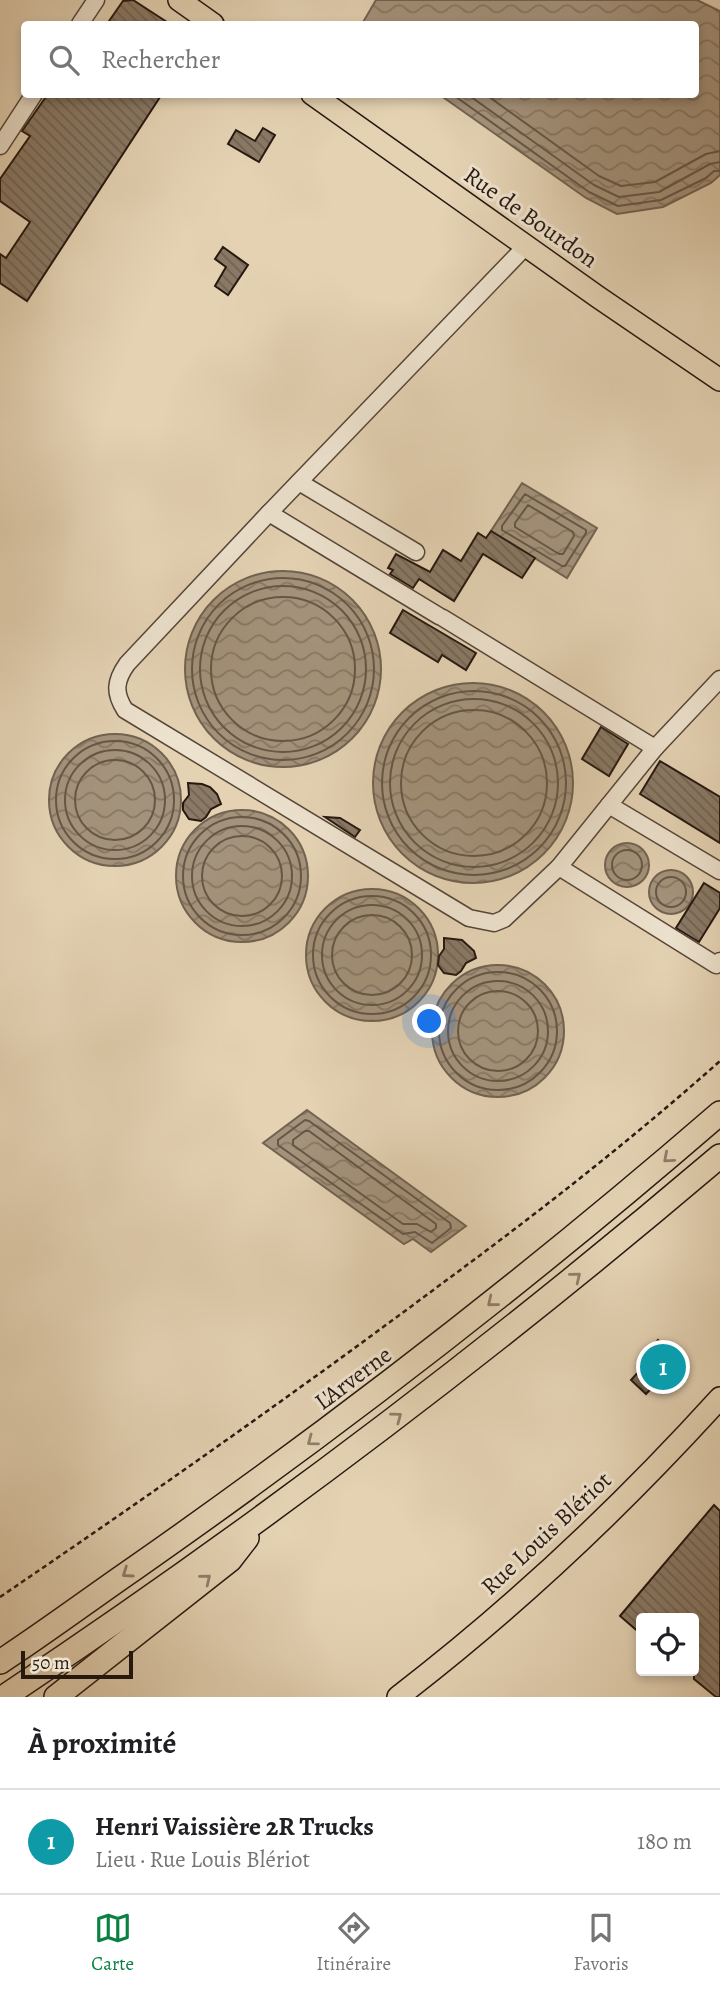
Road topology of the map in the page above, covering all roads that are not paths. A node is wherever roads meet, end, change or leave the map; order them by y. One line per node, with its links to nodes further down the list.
1 (96, 0): 3 (lane)
2 (179, 0): 4 (main road)
3 (82, 21)
4 (209, 21)
5 (31, 98): 7 (lane)
6 (319, 98): 8 (main road, Rue de Bourdon)
7 (0, 146)
8 (526, 246): 9 (main road, Rue de Bourdon); 10 (lane)
9 (720, 380)
10 (299, 482): 11 (lane); 12 (lane)
11 (269, 513): 14 (lane); 16 (lane)
12 (416, 552)
13 (720, 679): 14 (lane)
14 (655, 748): 15 (lane)
15 (609, 805): 16 (lane); 17 (lane)
16 (559, 867): 18 (lane)
17 (720, 871)
18 (720, 961)
19 (720, 1113): 23 (highway, L'Arverne, one-way to 23)
20 (720, 1156): 22 (highway, one-way to 20)
21 (720, 1398): 26 (main road, Rue Louis Blériot)
22 (263, 1516): 24 (highway); 25 (highway, one-way to 22)
23 (0, 1662)
24 (4, 1697)
25 (56, 1697)
26 (398, 1697)

